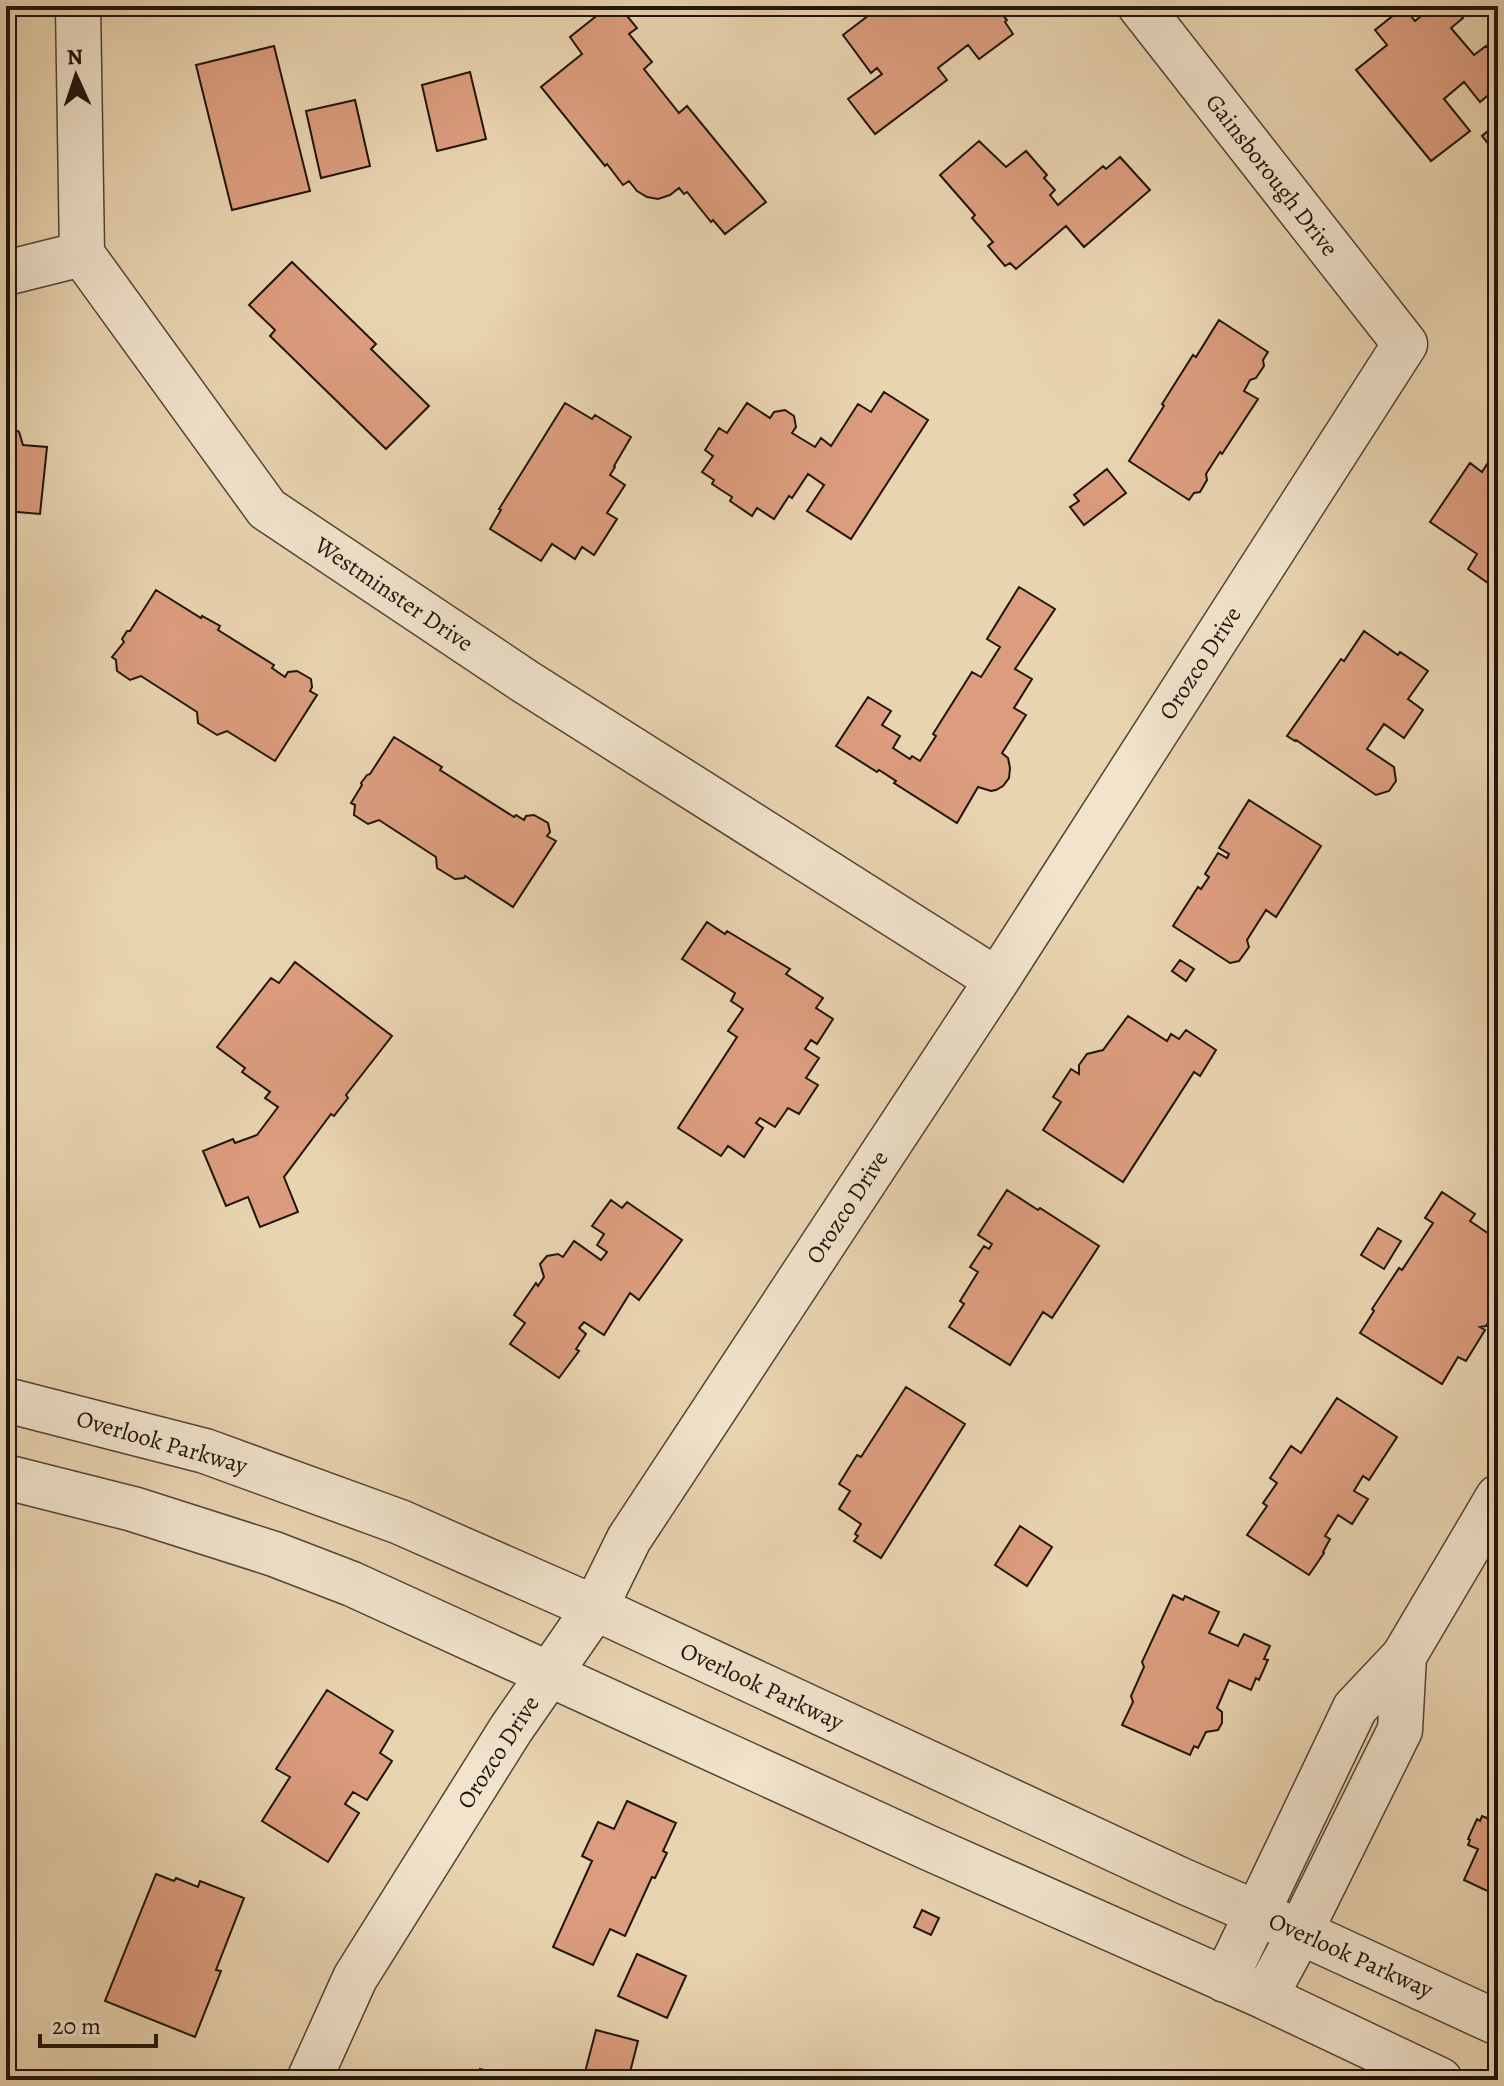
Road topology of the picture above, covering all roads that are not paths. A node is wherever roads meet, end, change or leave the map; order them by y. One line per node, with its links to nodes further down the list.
1 (78, 6): 3 (street)
2 (1140, 6): 5 (street, Gainsborough Drive)
3 (82, 254): 4 (street); 6 (street, Westminster Drive)
4 (6, 273)
5 (1405, 344): 6 (street, Orozco Drive)
6 (997, 980): 10 (street, Orozco Drive)
7 (6, 1400): 10 (street, Overlook Parkway)
8 (6, 1477): 12 (street)
9 (1498, 1497): 11 (street)
10 (595, 1608): 12 (street, Orozco Drive); 13 (street, Overlook Parkway)
11 (1404, 1656): 13 (street); 14 (street)
12 (550, 1673): 15 (street); 18 (street, Orozco Drive)
13 (1257, 1913): 14 (street, Overlook Parkway); 15 (street)
14 (1300, 1932): 16 (street); 17 (street, Overlook Parkway)
15 (1225, 1980): 16 (street)
16 (1265, 1997): 19 (street)
17 (1498, 2023)
18 (309, 2080)
19 (1440, 2080)

